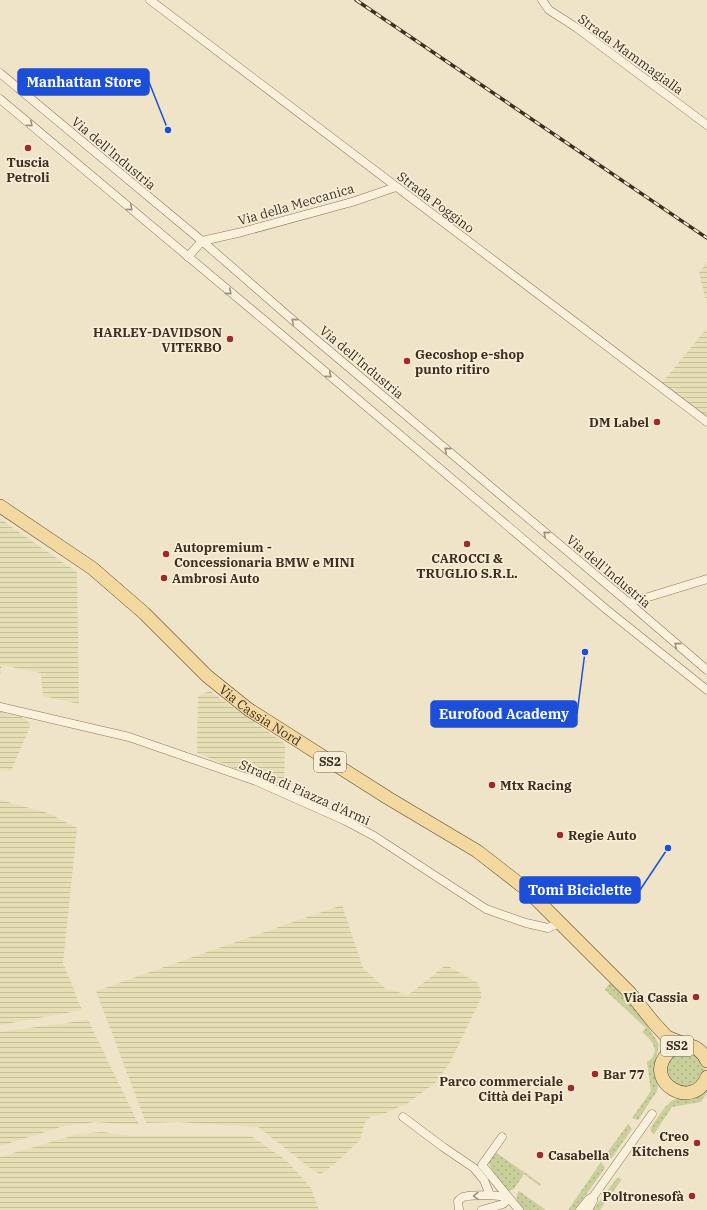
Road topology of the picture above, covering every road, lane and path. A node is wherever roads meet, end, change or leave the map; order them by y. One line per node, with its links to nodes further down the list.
1 (150, 0): 6 (street, Strada Poggino)
2 (542, 0): 5 (street, Strada Mammagialla)
3 (0, 73): 7 (street, Via dell'Industria)
4 (0, 99): 8 (street, one-way to 8)
5 (707, 125)
6 (396, 187): 7 (street, Via della Meccanica); 9 (street, Strada Poggino)
7 (202, 241): 8 (street); 12 (street, Via dell'Industria, one-way to 7)
8 (188, 257): 14 (street, one-way to 14)
9 (707, 422)
10 (0, 506): 16 (main road, Via Cassia Nord / SS2)
11 (707, 579): 12 (street)
12 (629, 603): 13 (street, Via dell'Industria, one-way to 12)
13 (707, 670)
14 (707, 690)
15 (0, 707): 16 (street, Strada di Piazza d'Armi)
16 (559, 923): 17 (main road, Via Cassia Nord / SS2)
17 (654, 1023): 18 (main road, Via Cassia Nord / SS2); 19 (main road, Via Cassia Nord / SS2)
18 (687, 1045): 19 (main road, SS2); 20 (main road, SS2)
19 (663, 1060): 22 (main road, SS2)
20 (707, 1060)
21 (707, 1077): 22 (main road, SS2)
22 (703, 1087)
23 (652, 1114): 27 (street)
24 (403, 1117): 26 (street)
25 (502, 1137): 28 (street)
26 (490, 1196): 28 (street); 29 (street, one-way to 29)
27 (593, 1197): 32 (street); 33 (street)
28 (509, 1198): 30 (street); 31 (street)
29 (459, 1210)
30 (482, 1210)
31 (519, 1210)
32 (580, 1210)
33 (588, 1210)

